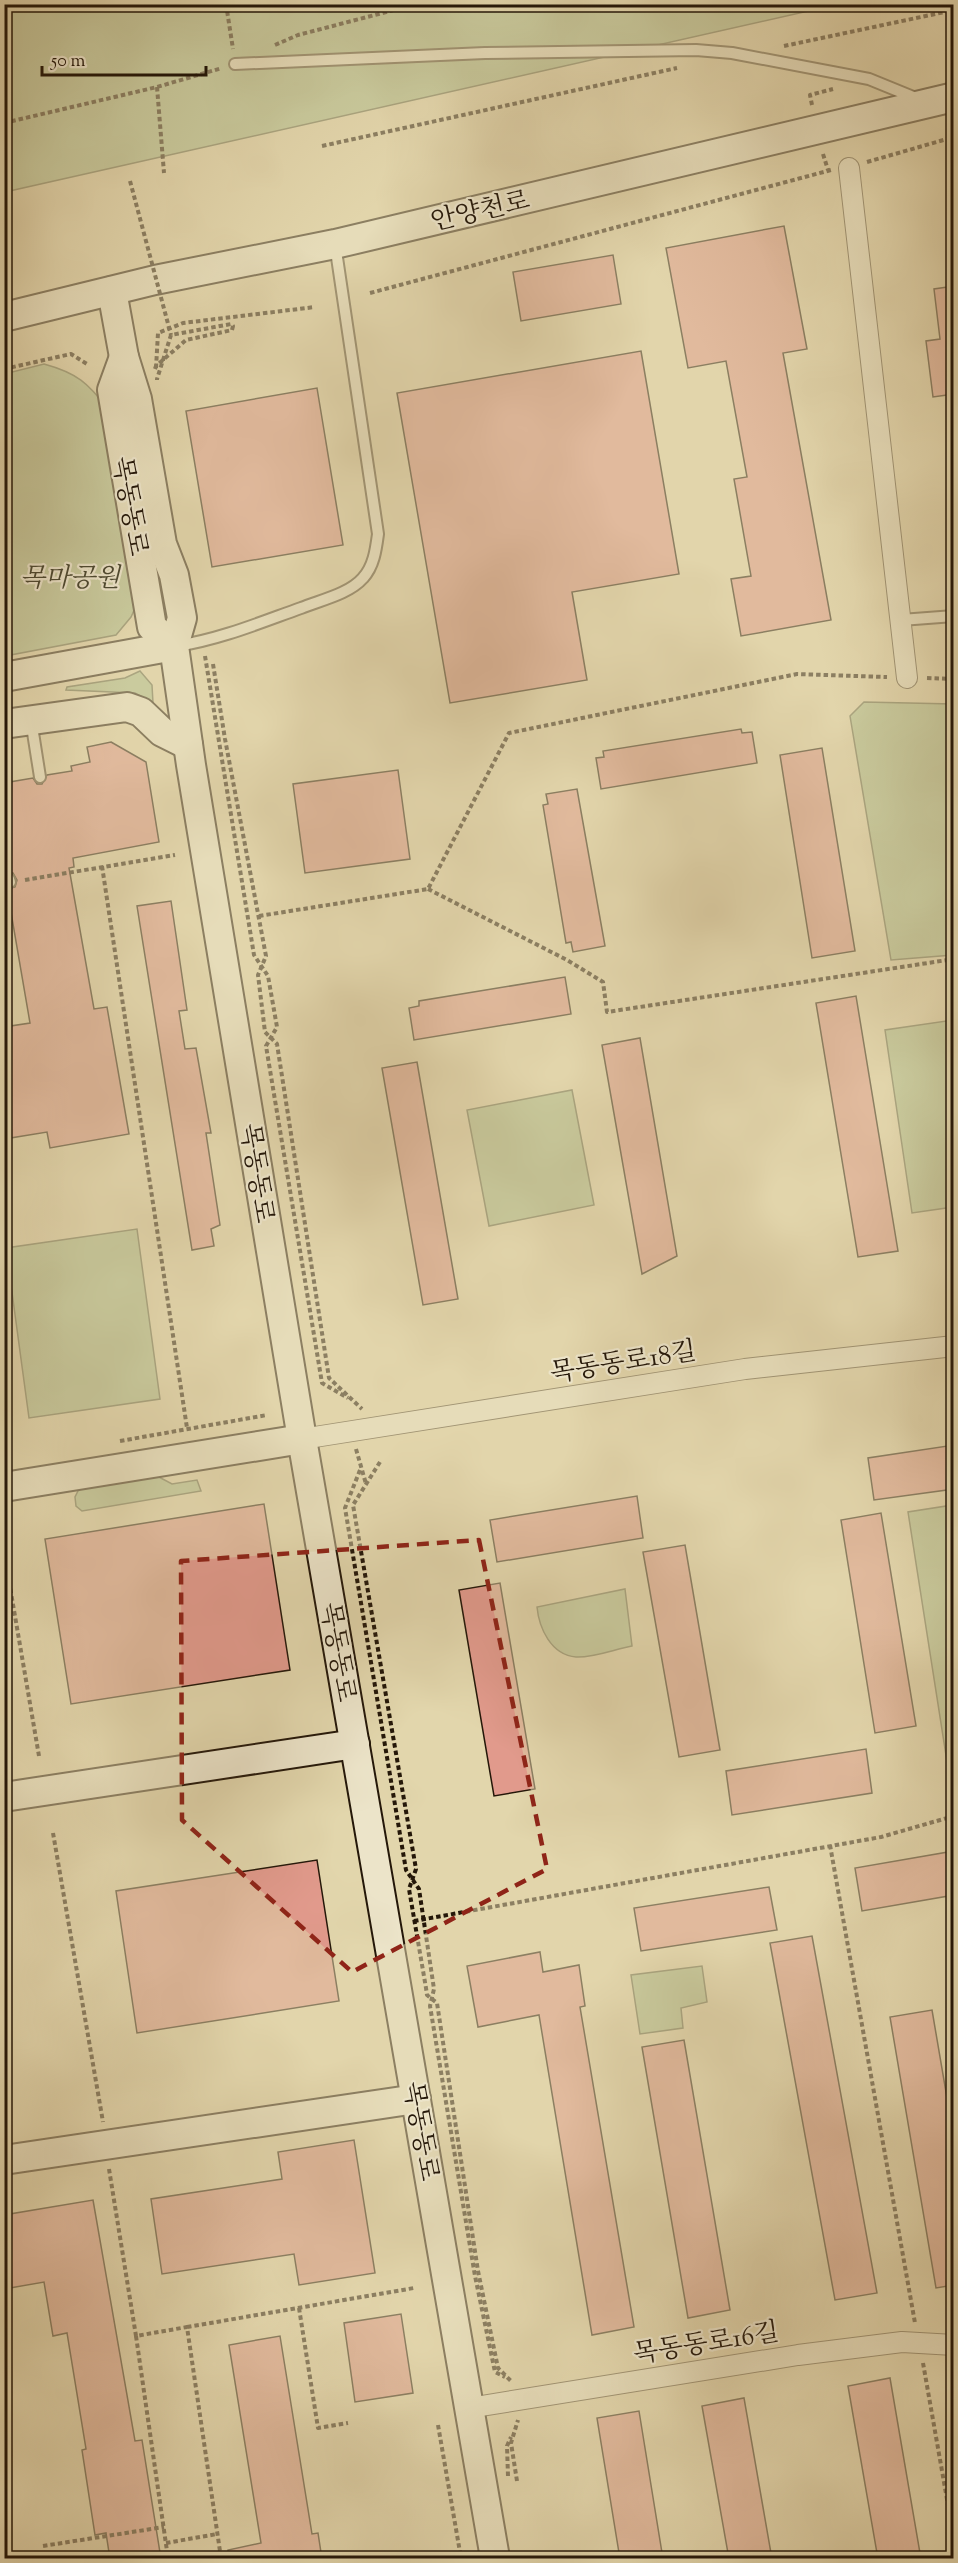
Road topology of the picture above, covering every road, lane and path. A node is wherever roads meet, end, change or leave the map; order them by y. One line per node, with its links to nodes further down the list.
1 (226, 4): 5 (path)
2 (417, 4): 5 (path)
3 (954, 10): 4 (path)
4 (773, 47)
5 (235, 64): 7 (path); 8 (lane)
6 (681, 66): 11 (path)
7 (157, 87): 9 (path); 14 (path)
8 (942, 100): 16 (main road, 안양천로)
9 (4, 123)
10 (954, 137): 12 (path)
11 (322, 146)
12 (849, 168): 28 (street)
13 (828, 170): 18 (path)
14 (164, 173)
15 (130, 181): 21 (path, bridge)
16 (335, 244): 17 (main road, 안양천로); 29 (lane)
17 (112, 291): 20 (main road, 안양천로); 29 (main road, 목동동로)
18 (370, 293)
19 (315, 307): 23 (path)
20 (4, 317)
21 (171, 335): 23 (path); 25 (path)
22 (87, 364): 24 (path)
23 (156, 366): 26 (path)
24 (4, 369)
25 (157, 379)
26 (152, 386)
27 (954, 616): 28 (lane)
28 (901, 620): 32 (street)
29 (188, 644): 31 (main road); 35 (main road, 목동동로); 43 (path)
30 (213, 664): 41 (path)
31 (4, 677)
32 (907, 678): 33 (path); 40 (path)
33 (954, 679)
34 (18, 722): 35 (main road); 36 (lane)
35 (188, 746): 47 (main road, 목동동로)
36 (40, 777)
37 (175, 855): 38 (path)
38 (102, 866): 39 (path); 46 (path)
39 (10, 881)
40 (429, 889): 41 (path); 42 (path)
41 (259, 916): 43 (path)
42 (954, 959)
43 (262, 966): 44 (path); 44 (path)
44 (271, 1038): 44 (path)
45 (954, 1346): 47 (street, 목동동로18길)
46 (187, 1428)
47 (302, 1439): 50 (main road); 52 (main road, 목동동로)
48 (380, 1462): 49 (path)
49 (366, 1484): 58 (path); 58 (path)
50 (4, 1487)
51 (4, 1551): 53 (path)
52 (355, 1744): 54 (main road); 62 (main road, 목동동로)
53 (39, 1756)
54 (4, 1797)
55 (954, 1816): 57 (path)
56 (52, 1833): 63 (path)
57 (830, 1845): 59 (path); 69 (path)
58 (412, 1879): 59 (path); 60 (path)
59 (424, 1919): 60 (path); 61 (path)
60 (414, 1921): 61 (path)
61 (432, 1999): 71 (path)
62 (416, 2099): 63 (main road); 72 (main road, 목동동로)
63 (106, 2145): 64 (main road); 68 (path)
64 (4, 2160)
65 (414, 2288): 66 (path)
66 (299, 2308): 67 (path); 73 (path)
67 (187, 2327): 68 (path); 78 (path)
68 (136, 2336): 77 (path)
69 (919, 2343): 70 (street, 목동동로16길); 72 (street, 목동동로16길); 79 (path)
70 (954, 2345)
71 (511, 2380)
72 (469, 2408): 85 (main road, 목동동로)
73 (348, 2423)
74 (438, 2425): 84 (path)
75 (517, 2481): 76 (path)
76 (509, 2482)
77 (164, 2527): 80 (path); 81 (path)
78 (217, 2534): 80 (path); 83 (path)
79 (954, 2539)
80 (166, 2543): 82 (path)
81 (43, 2546)
82 (168, 2559)
83 (221, 2559)
84 (461, 2559)
85 (495, 2559)

